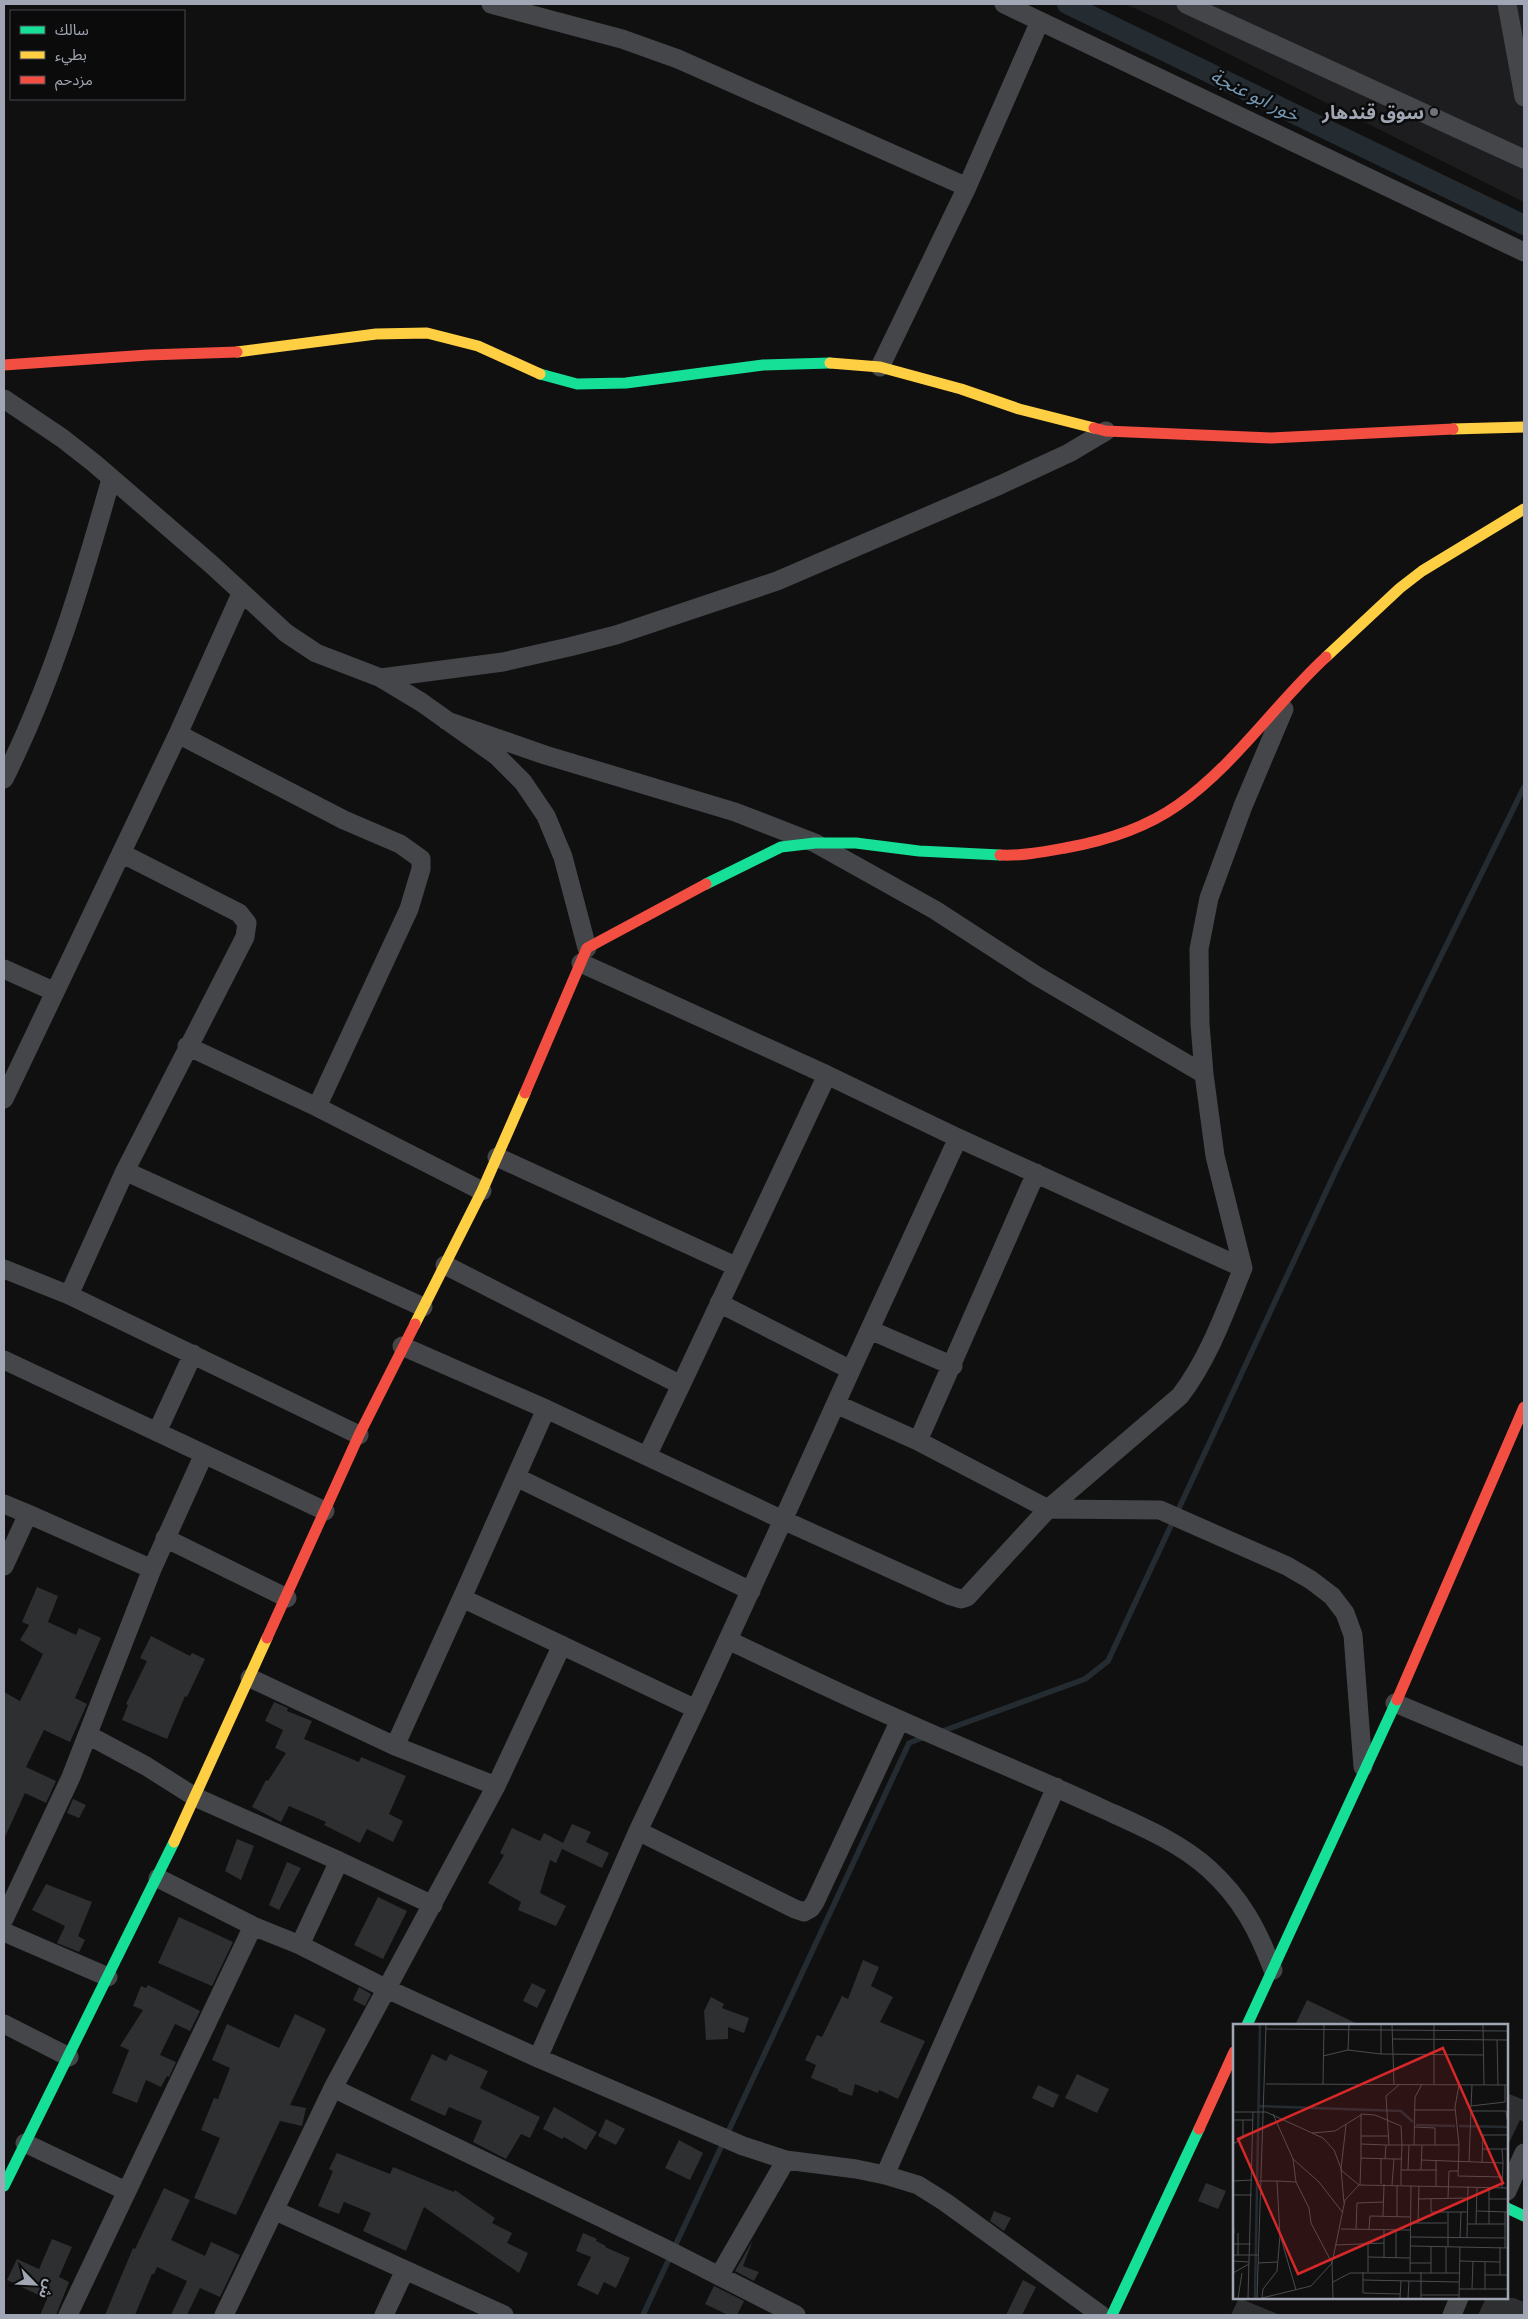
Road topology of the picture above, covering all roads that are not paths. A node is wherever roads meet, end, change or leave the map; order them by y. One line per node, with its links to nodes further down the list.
1 (491, 4): 9 (street)
2 (1004, 4): 5 (street)
3 (1186, 4): 8 (street)
4 (1507, 4): 6 (street)
5 (1040, 21): 9 (street); 10 (street)
6 (1520, 52): 7 (street)
7 (1524, 97)
8 (1524, 160)
9 (967, 187): 12 (street)
10 (1524, 252)
11 (4, 365): 12 (street)
12 (880, 367): 15 (street)
13 (4, 399): 16 (street)
14 (1524, 427): 15 (street)
15 (1106, 431): 19 (street)
16 (111, 479): 18 (street); 23 (street)
17 (1524, 509): 20 (street)
18 (241, 594): 19 (street); 22 (street)
19 (381, 678): 21 (street)
20 (1290, 694): 24 (street); 30 (street)
21 (447, 721): 24 (street); 26 (street)
22 (178, 734): 25 (street); 33 (street)
23 (4, 779)
24 (815, 842): 26 (street); 30 (street)
25 (121, 853): 28 (street); 29 (street)
26 (584, 955): 31 (street); 35 (street)
27 (4, 969): 28 (street)
28 (53, 991): 32 (street)
29 (187, 1046): 33 (street); 36 (street)
30 (1204, 1074): 41 (street)
31 (827, 1075): 34 (street); 40 (street)
32 (4, 1099)
33 (317, 1107): 38 (street)
34 (958, 1138): 37 (street); 46 (street)
35 (497, 1156): 38 (street); 40 (street)
36 (125, 1171): 43 (street); 45 (street)
37 (1036, 1173): 41 (street); 50 (street)
38 (482, 1191): 39 (street)
39 (445, 1264): 45 (street); 52 (street)
40 (736, 1266): 44 (street)
41 (1243, 1268): 63 (street)
42 (5, 1273): 43 (street)
43 (69, 1295): 48 (street)
44 (719, 1303): 51 (street); 52 (street)
45 (423, 1307): 47 (street)
46 (870, 1330): 50 (street); 51 (street)
47 (402, 1346): 55 (street); 57 (street)
48 (193, 1354): 56 (street); 57 (street)
49 (4, 1360): 56 (street)
50 (953, 1366): 58 (street)
51 (851, 1370): 53 (street)
52 (681, 1385): 60 (street)
53 (836, 1404): 58 (street); 66 (street)
54 (1524, 1407): 76 (street)
55 (546, 1409): 60 (street); 61 (street)
56 (157, 1432): 59 (street)
57 (359, 1435): 64 (street)
58 (918, 1441): 63 (street)
59 (204, 1454): 64 (street); 67 (street)
60 (647, 1456): 66 (street)
61 (516, 1477): 70 (street); 72 (street)
62 (4, 1504): 65 (street)
63 (1048, 1509): 66 (street); 82 (street)
64 (325, 1511): 71 (street)
65 (28, 1514): 68 (street); 69 (street)
66 (782, 1520): 70 (street)
67 (165, 1538): 69 (street); 71 (street)
68 (4, 1566)
69 (152, 1569): 79 (street)
70 (751, 1591): 73 (street)
71 (286, 1598): 75 (street)
72 (462, 1598): 74 (street); 80 (street)
73 (728, 1640): 77 (street); 78 (street)
74 (562, 1645): 77 (street); 83 (street)
75 (250, 1678): 80 (street); 85 (street)
76 (1395, 1703): 81 (street); 82 (street)
77 (696, 1710): 86 (street)
78 (900, 1720): 84 (street); 86 (street)
79 (88, 1735): 85 (street); 90 (street)
80 (395, 1746): 83 (street)
81 (1524, 1757)
82 (1364, 1771): 94 (street)
83 (496, 1786): 89 (street)
84 (1056, 1787): 94 (street); 109 (street)
85 (195, 1798): 87 (street); 88 (street)
86 (638, 1831): 101 (street)
87 (339, 1861): 89 (street); 93 (street)
88 (158, 1878): 91 (street); 95 (street)
89 (433, 1905): 96 (street)
90 (4, 1919)
91 (254, 1926): 93 (street); 112 (street)
92 (4, 1932): 95 (street)
93 (300, 1945): 96 (street)
94 (1273, 1970): 98 (street)
95 (108, 1977): 100 (street)
96 (387, 1989): 101 (street); 104 (street)
97 (4, 2024): 100 (street)
98 (1247, 2024)
99 (1233, 2054): 102 (street)
100 (69, 2057): 105 (street)
101 (538, 2058): 107 (street)
102 (1222, 2078): 103 (street); 125 (street)
103 (1233, 2084)
104 (333, 2088): 114 (street); 117 (street)
105 (25, 2143): 108 (street); 112 (street)
106 (1524, 2153): 111 (street)
107 (786, 2160): 109 (street); 117 (street)
108 (9, 2163): 110 (street)
109 (885, 2175): 124 (street)
110 (4, 2186)
111 (1508, 2189)
112 (126, 2191): 119 (street)
113 (1508, 2208): 115 (street)
114 (276, 2211): 116 (street); 120 (street)
115 (1524, 2216)
116 (406, 2270): 121 (street); 122 (street)
117 (719, 2276): 123 (street)
118 (1459, 2299): 126 (street)
119 (68, 2315)
120 (224, 2315)
121 (384, 2315)
122 (504, 2315)
123 (796, 2315)
124 (1101, 2315)
125 (1112, 2315)
126 (1452, 2315)

